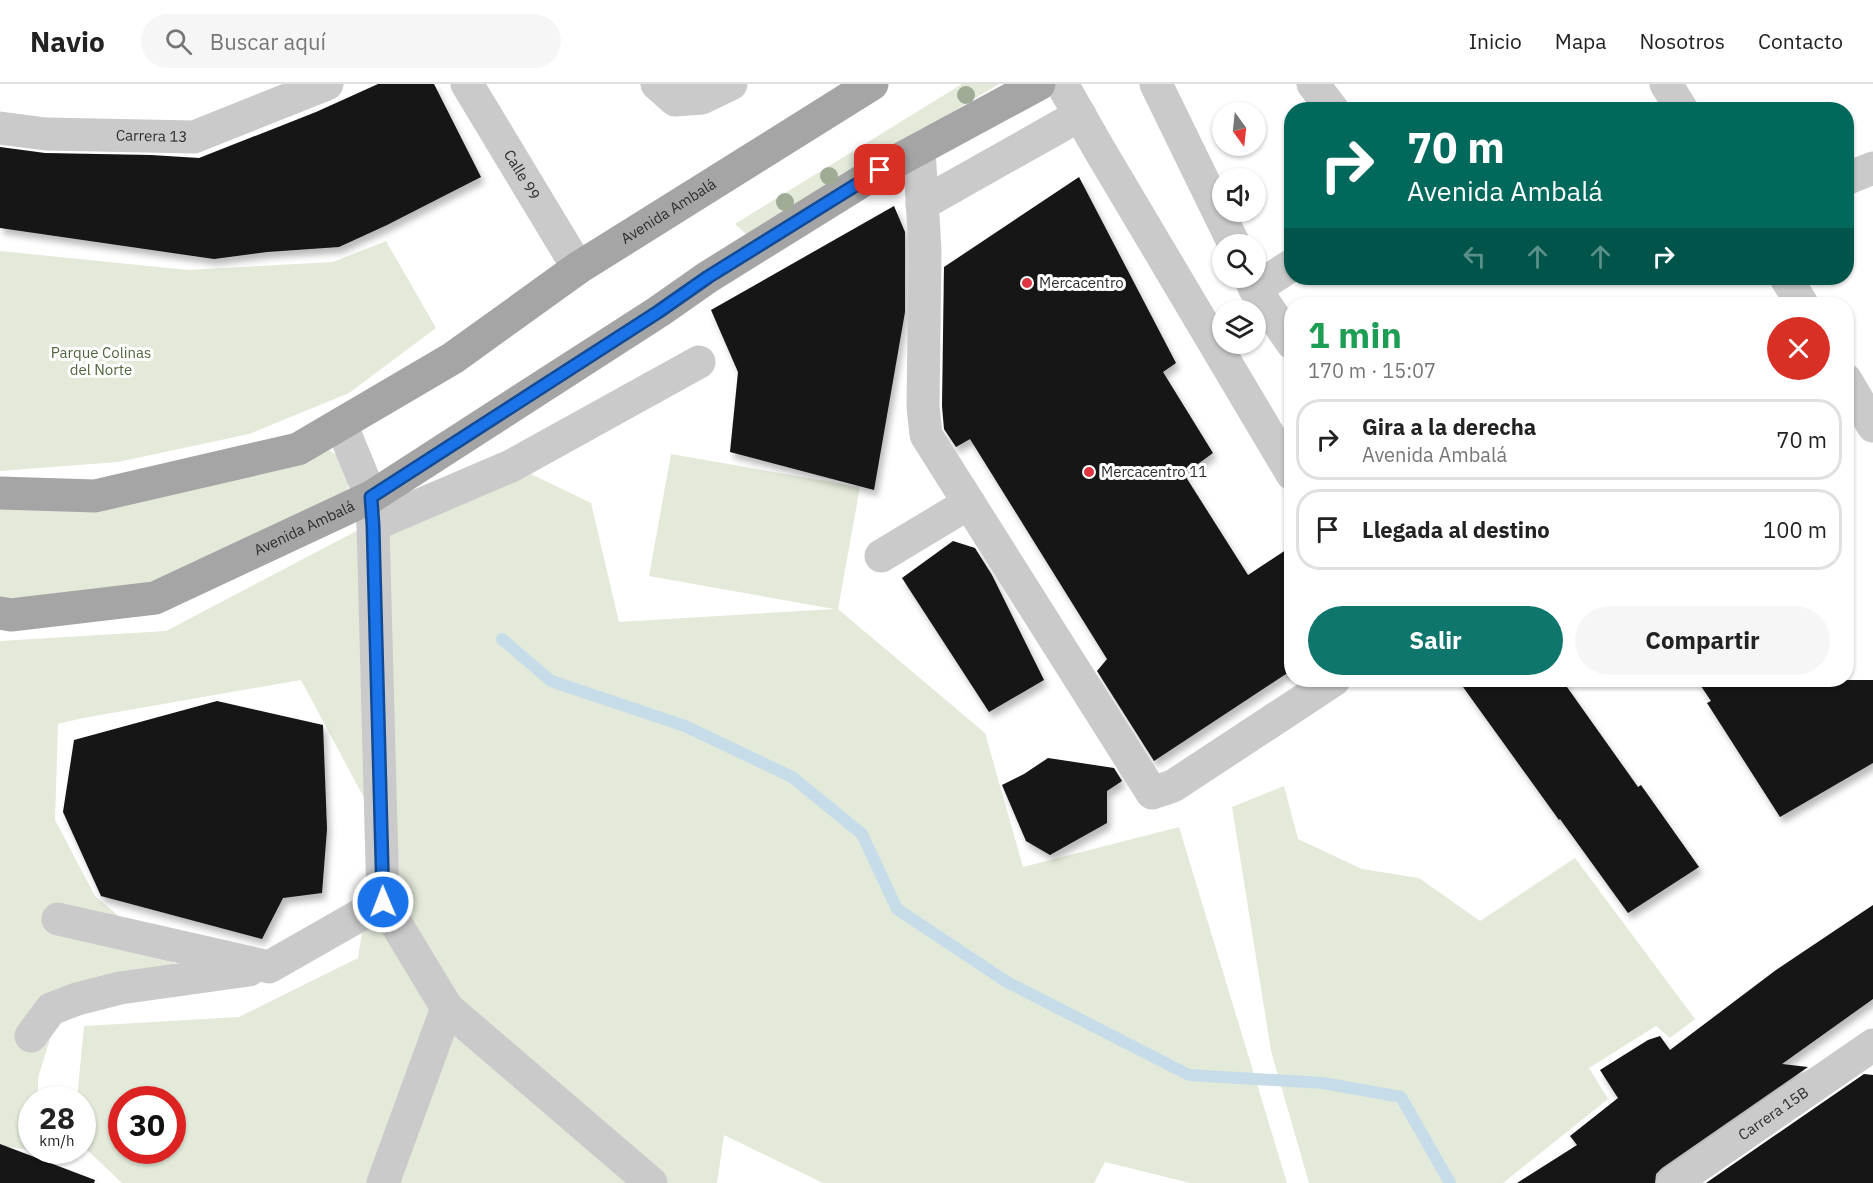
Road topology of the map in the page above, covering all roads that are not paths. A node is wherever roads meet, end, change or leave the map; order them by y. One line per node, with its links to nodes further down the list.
1 (327, 84): 14 (street, Carrera 13)
2 (467, 84): 20 (street, Calle 99)
3 (657, 84): 4 (street)
4 (731, 84)
5 (872, 84): 20 (main road, Avenida Ambalá)
6 (1039, 84): 15 (main road, Avenida Ambalá)
7 (1062, 84): 13 (street)
8 (1156, 84): 19 (street)
9 (1313, 84): 11 (street)
10 (1666, 84): 12 (street)
11 (1327, 102)
12 (1677, 102)
13 (1080, 115): 18 (street); 29 (street)
14 (0, 128)
15 (918, 149): 18 (street); 32 (main road, Avenida Ambalá)
16 (1873, 168): 17 (street)
17 (1854, 176)
18 (922, 204): 31 (street)
19 (1229, 234)
20 (578, 268): 27 (main road, Avenida Ambalá)
21 (1284, 269): 22 (street)
22 (1266, 277)
23 (1255, 288): 24 (street)
24 (1284, 331)
25 (699, 362): 32 (street)
26 (1854, 394): 28 (street)
27 (341, 424): 30 (main road, Avenida Ambalá); 32 (street)
28 (1873, 426)
29 (1284, 461)
30 (0, 493)
31 (969, 503): 33 (street); 35 (street)
32 (372, 511): 34 (main road, Avenida Ambalá); 36 (street)
33 (882, 556)
34 (0, 613)
35 (1323, 687)
36 (383, 902): 38 (street); 39 (street)
37 (58, 919): 38 (street)
38 (268, 967): 40 (street)
39 (447, 1008): 42 (street); 43 (street)
40 (31, 1036)
41 (1873, 1045): 44 (street, Carrera 15B)
42 (382, 1183)
43 (651, 1183)
44 (1673, 1183)

